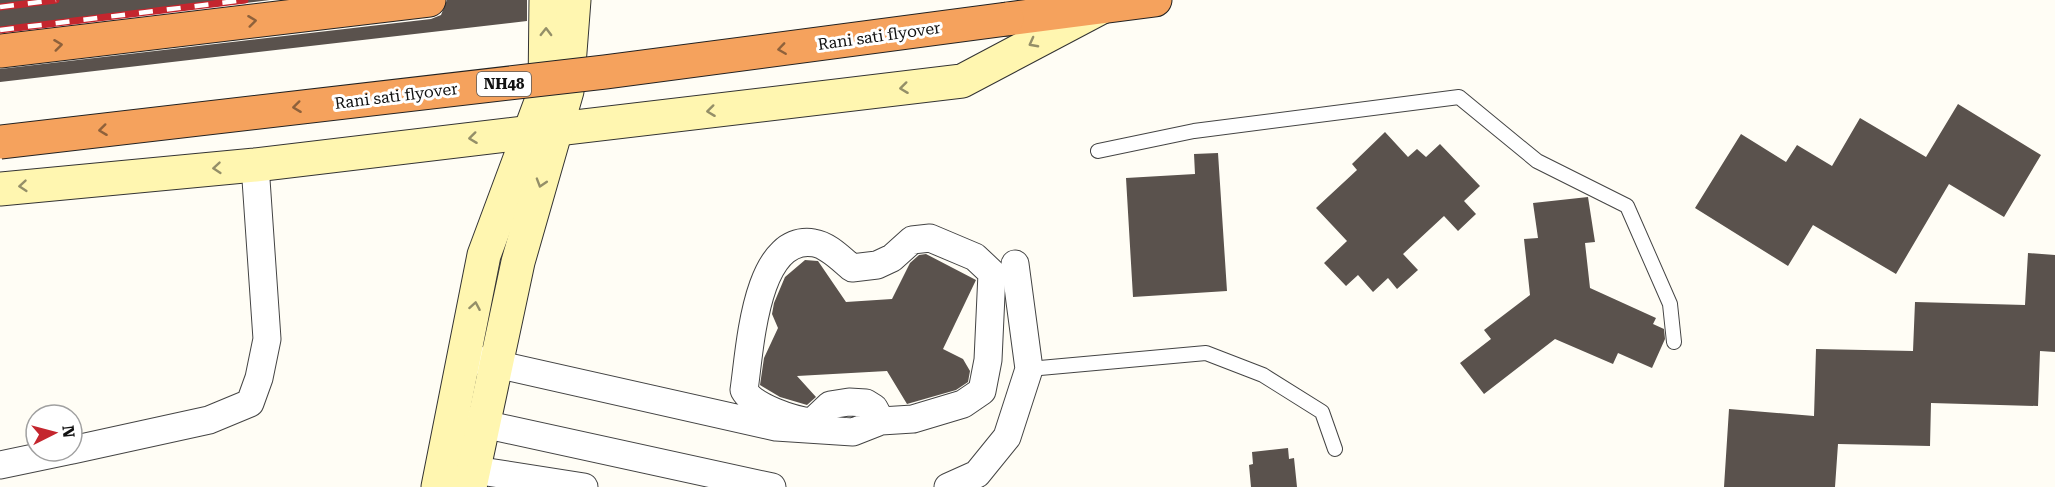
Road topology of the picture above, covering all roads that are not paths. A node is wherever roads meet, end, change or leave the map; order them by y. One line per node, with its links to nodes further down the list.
1 (429, 0): 6 (highway, one-way to 1)
2 (546, 0): 7 (street, one-way to 2)
3 (574, 0): 7 (street)
4 (1155, 0): 5 (highway, NH48)
5 (1104, 6): 7 (street, one-way to 7); 8 (highway, Rani sati flyover / NH48, one-way to 8, bridge)
6 (0, 51)
7 (544, 129): 10 (street, one-way to 10); 14 (street, one-way to 14); 14 (street, one-way to 7)
8 (0, 142)
9 (1098, 151): 13 (lane)
10 (255, 165): 11 (street, one-way to 11); 18 (street)
11 (0, 189)
12 (1015, 264): 15 (street)
13 (1674, 342)
14 (481, 361): 16 (street); 17 (street)
15 (1029, 369): 19 (lane); 25 (street)
16 (880, 420): 16 (street)
17 (468, 421): 22 (street); 24 (street)
18 (84, 447)
19 (1335, 450)
20 (24, 460): 21 (street)
21 (0, 465)
22 (456, 477): 23 (street)
23 (584, 487)
24 (772, 487)
25 (948, 487)

